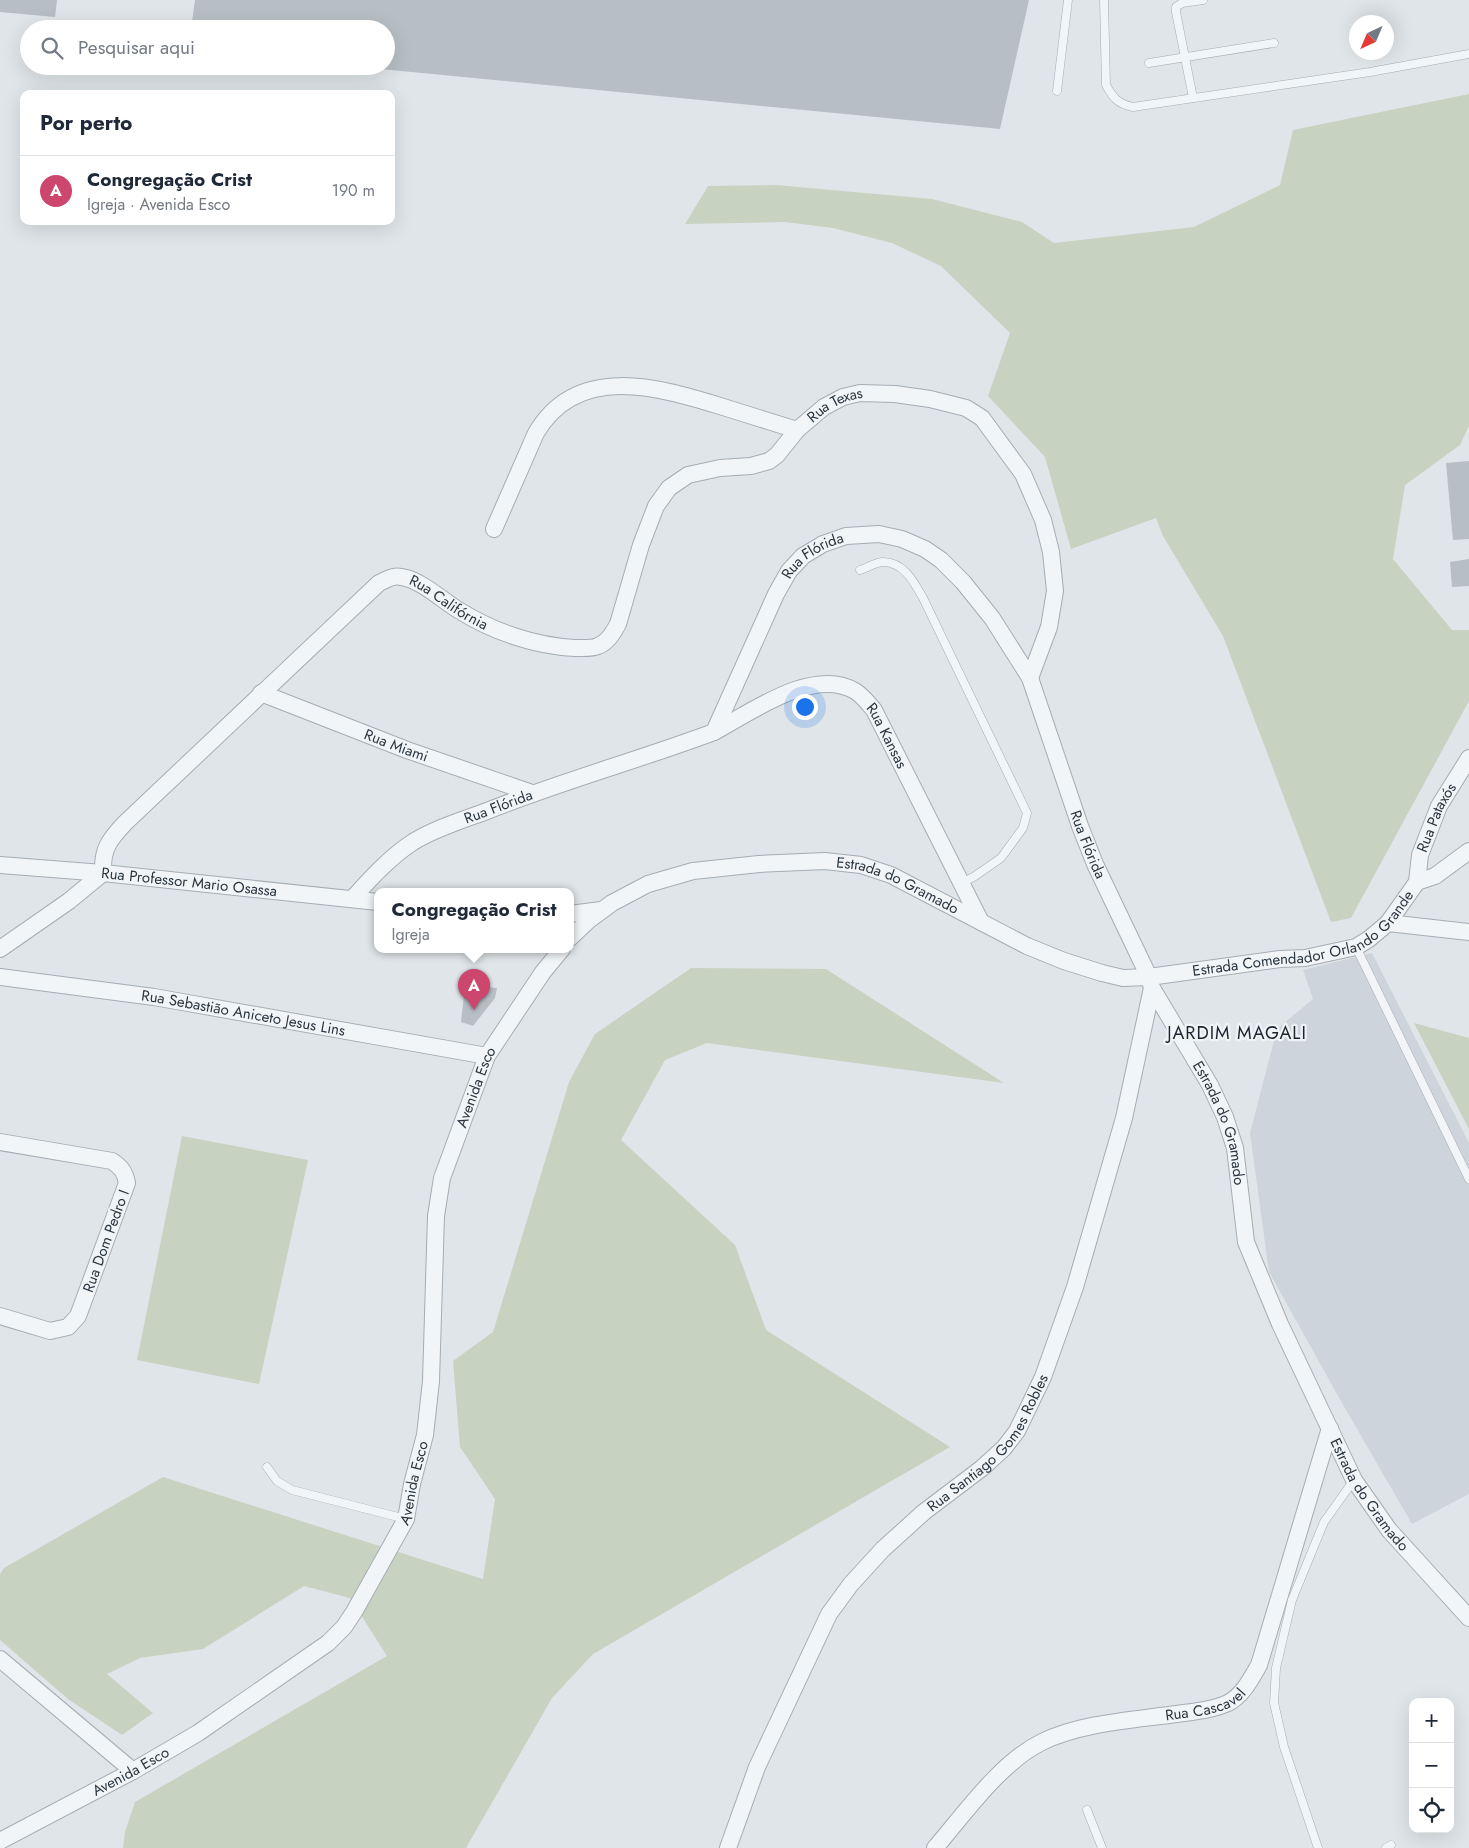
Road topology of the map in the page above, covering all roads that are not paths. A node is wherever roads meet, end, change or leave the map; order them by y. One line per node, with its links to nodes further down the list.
1 (1068, 0): 8 (lane)
2 (1104, 0): 9 (lane)
3 (1203, 0): 6 (lane)
4 (1274, 43): 6 (lane)
5 (1469, 54): 9 (lane)
6 (1185, 56): 7 (lane); 9 (lane)
7 (1149, 63)
8 (1058, 91)
9 (1193, 98)
10 (797, 430): 11 (street, Rua Texas); 13 (street, Rua Texas); 14 (street, Rua Califórnia)
11 (494, 530)
12 (860, 570): 22 (lane)
13 (1030, 678): 15 (street, Rua Flórida); 35 (street, Rua Flórida)
14 (261, 693): 17 (street, Rua Miami); 20 (street, Rua Califórnia)
15 (714, 732): 17 (street, Rua Flórida); 22 (street, Rua Kansas)
16 (1469, 758): 21 (street, Rua Pataxós)
17 (532, 793): 23 (street, Rua Flórida)
18 (1469, 851): 21 (street, Estrada Comendador Orlando Grande)
19 (0, 865): 20 (street, Rua Professor Mario Osassa)
20 (103, 873): 23 (street, Rua Professor Mario Osassa); 32 (street)
21 (1417, 882): 28 (street, Estrada Comendador Orlando Grande)
22 (962, 883): 27 (street, Rua Kansas)
23 (352, 899): 24 (street, Rua Professor Mario Osassa)
24 (374, 902)
25 (603, 910): 26 (street); 27 (street, Estrada do Gramado); 30 (street)
26 (574, 914)
27 (982, 922): 35 (street, Estrada do Gramado)
28 (1388, 923): 29 (street); 31 (street, Estrada Comendador Orlando Grande)
29 (1469, 932)
30 (574, 934)
31 (1356, 947): 35 (street, Estrada Comendador Orlando Grande); 38 (lane)
32 (0, 949)
33 (559, 953): 36 (street, Avenida Esco)
34 (0, 977): 36 (street, Rua Sebastião Aniceto Jesus Lins)
35 (1150, 983): 40 (street, Estrada do Gramado); 49 (street, Rua Santiago Gomes Robles)
36 (487, 1056): 43 (street, Avenida Esco)
37 (0, 1142): 39 (street, Rua Dom Pedro I)
38 (1469, 1179)
39 (0, 1316)
40 (1330, 1428): 42 (street, Estrada do Gramado); 50 (street, Rua Cascavel)
41 (266, 1467): 43 (lane)
42 (1354, 1480): 44 (street, Estrada do Gramado); 52 (lane)
43 (406, 1519): 46 (street, Avenida Esco)
44 (1469, 1618)
45 (0, 1659): 46 (street)
46 (133, 1771): 48 (street, Avenida Esco)
47 (1087, 1810): 51 (lane)
48 (0, 1841)
49 (728, 1848)
50 (935, 1848)
51 (1102, 1848)
52 (1318, 1848)

